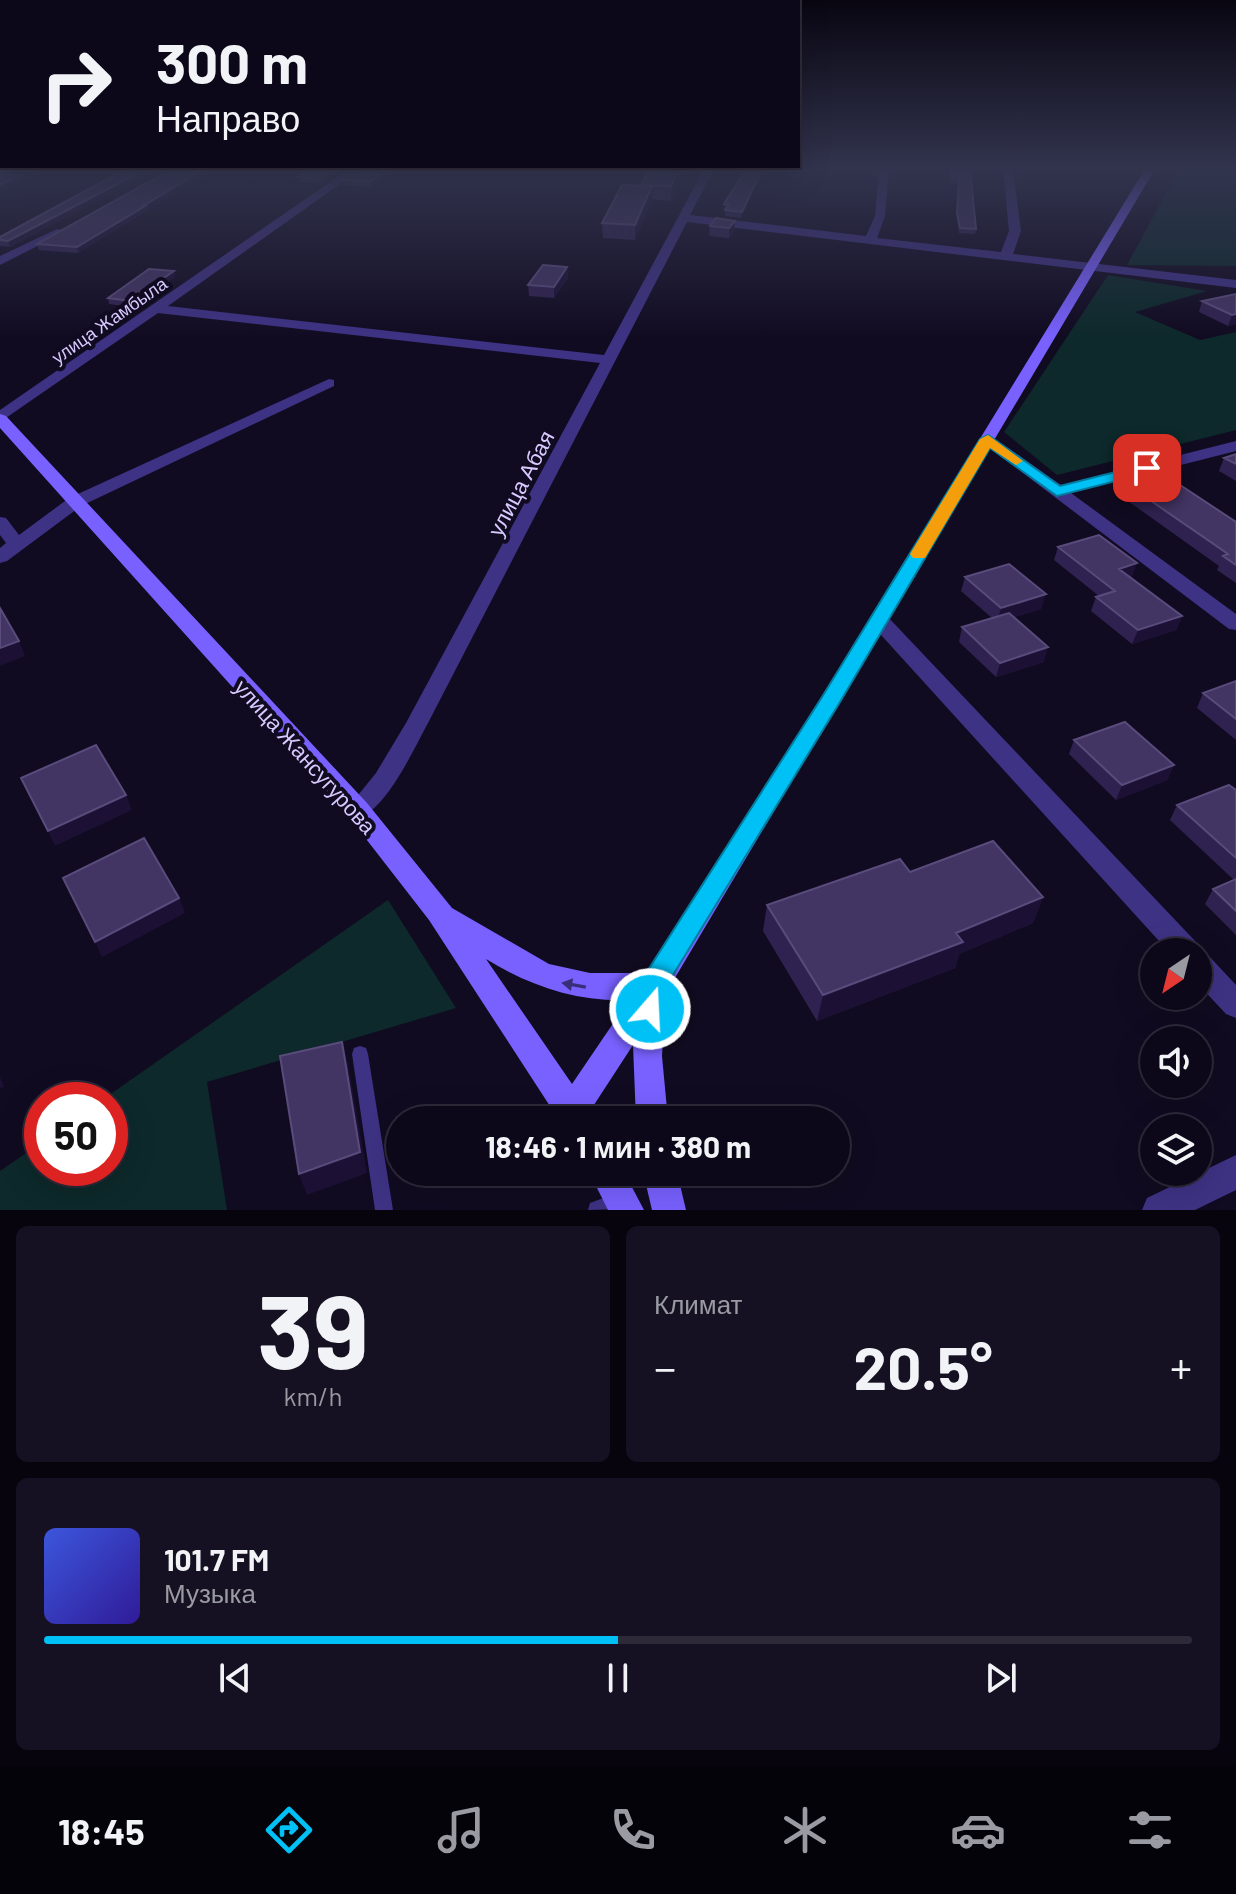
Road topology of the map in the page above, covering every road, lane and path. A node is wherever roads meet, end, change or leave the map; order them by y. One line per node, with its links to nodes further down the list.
1 (276, 225): 15 (street, улица Жамбыла)
2 (680, 225): 16 (street, улица Абая)
3 (744, 225): 8 (street)
4 (876, 225): 8 (street)
5 (1014, 225): 9 (street)
6 (1116, 225): 11 (main road)
7 (69, 227): 10 (street)
8 (870, 241): 9 (street)
9 (1005, 258): 11 (street)
10 (0, 261)
11 (1091, 268): 12 (street); 19 (main road)
12 (1201, 281): 13 (street); 14 (street)
13 (1236, 284)
14 (1236, 297)
15 (157, 309): 16 (street); 18 (street, улица Жамбыла)
16 (610, 360): 28 (street, улица Абая)
17 (329, 383): 22 (street)
18 (0, 418): 22 (main road, улица Жансугурова)
19 (988, 439): 21 (street); 26 (main road)
20 (1236, 446): 21 (street)
21 (1057, 491): 27 (street)
22 (75, 502): 24 (street); 28 (main road, улица Жансугурова)
23 (0, 522): 24 (street)
24 (17, 545): 25 (street)
25 (0, 557)
26 (879, 620): 30 (street); 32 (main road)
27 (1236, 624)
28 (358, 810): 29 (main road, улица Жансугурова)
29 (439, 912): 32 (main road, one-way to 29); 35 (main road, улица Жансугурова)
30 (1174, 938)
31 (1212, 979): 33 (street)
32 (652, 986): 36 (main road); 37 (main road)
33 (1236, 1005)
34 (360, 1054): 40 (lane)
35 (570, 1106)
36 (581, 1106)
37 (651, 1106)
38 (1236, 1172): 42 (street)
39 (663, 1186): 41 (main road)
40 (384, 1210)
41 (669, 1210)
42 (1159, 1210)

